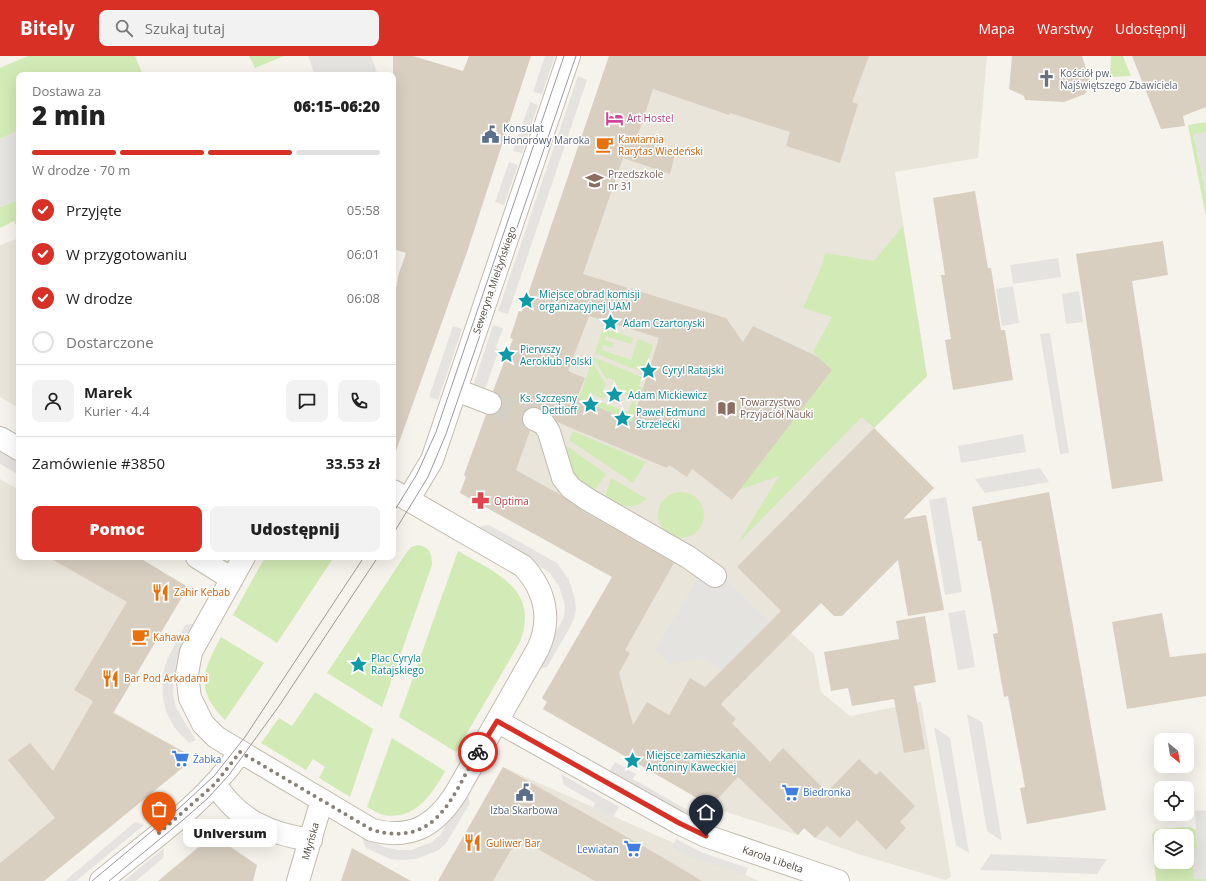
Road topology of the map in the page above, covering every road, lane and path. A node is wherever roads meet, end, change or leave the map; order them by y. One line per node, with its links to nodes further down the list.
1 (570, 56): 2 (street, Seweryna Mielżyńskiego)
2 (456, 390): 3 (street); 7 (street, Seweryna Mielżyńskiego)
3 (490, 403)
4 (534, 419): 10 (street)
5 (0, 438): 6 (street)
6 (16, 447)
7 (401, 496): 12 (street)
8 (202, 560): 11 (street)
9 (242, 560): 11 (street)
10 (715, 576)
11 (232, 579): 13 (street)
12 (497, 721): 15 (street); 19 (street, Karola Libelta)
13 (240, 752): 14 (street); 15 (street)
14 (215, 784): 16 (street); 17 (street)
15 (322, 800): 16 (street, Młyńska)
16 (311, 840): 18 (street, Młyńska)
17 (101, 881)
18 (298, 881)
19 (836, 881)

